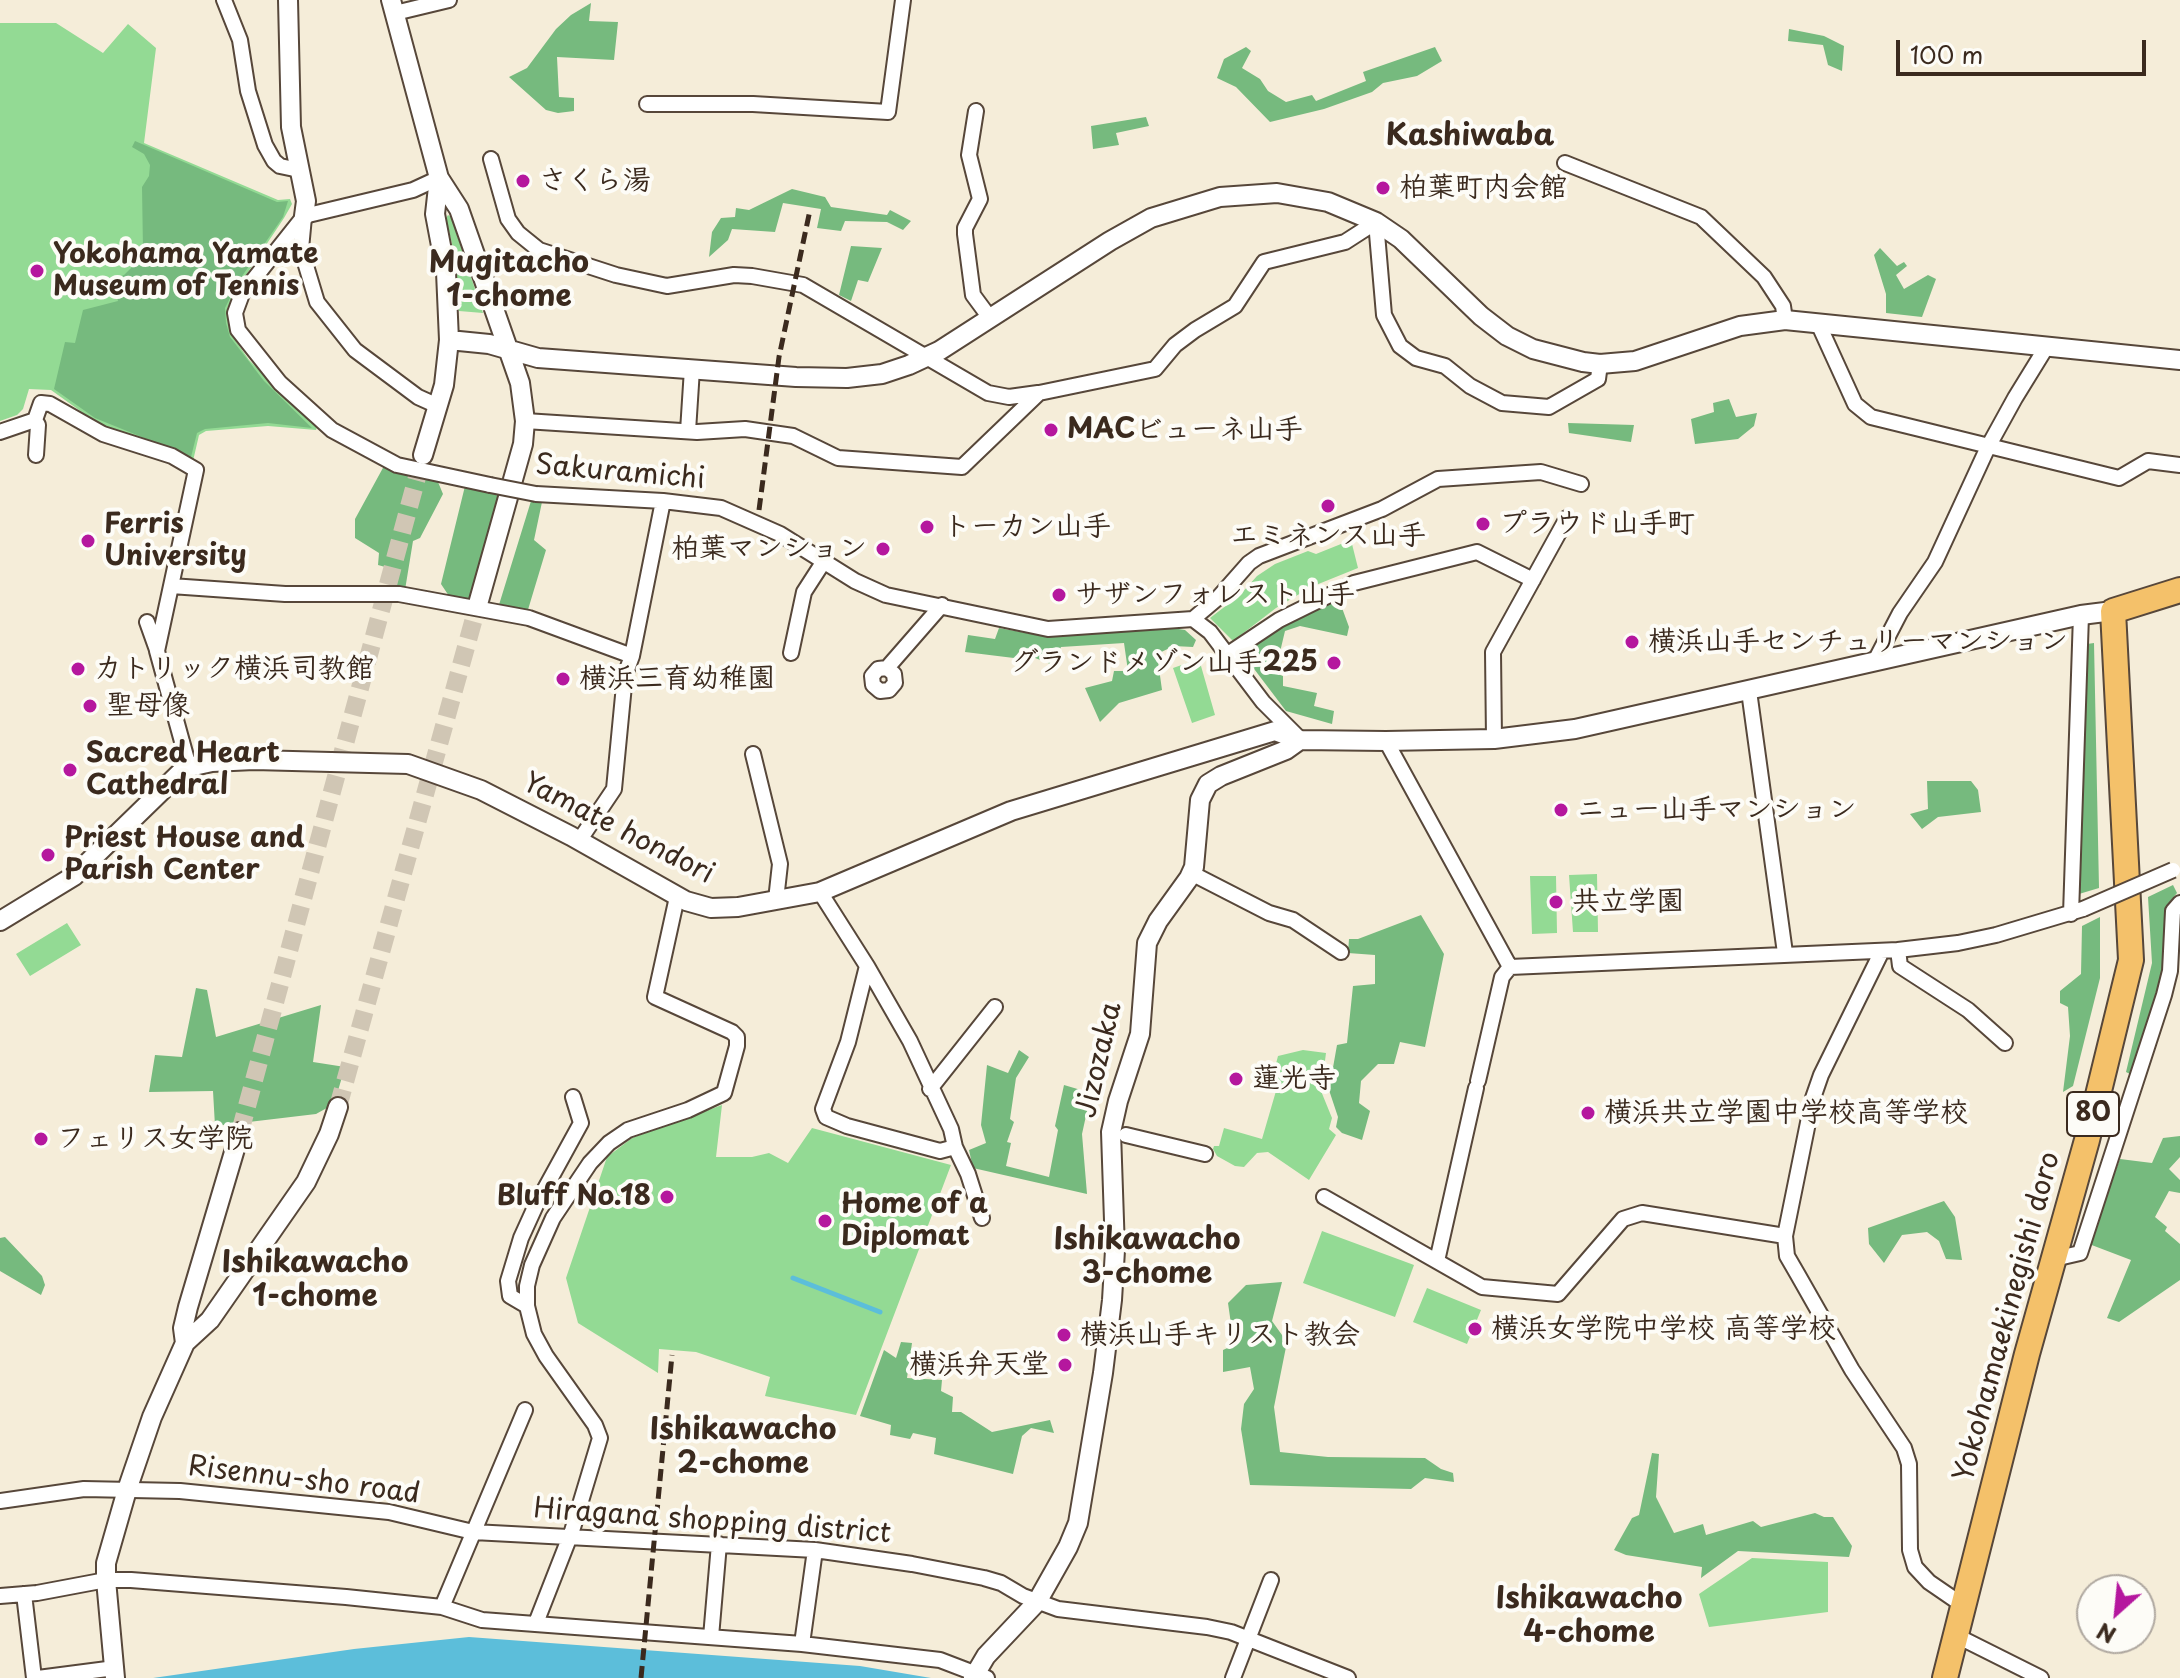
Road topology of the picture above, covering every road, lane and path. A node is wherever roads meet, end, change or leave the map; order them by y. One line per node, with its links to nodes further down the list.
1 (224, 0): 10 (street)
2 (288, 0): 10 (street)
3 (449, 0): 5 (street)
4 (903, 0): 6 (street)
5 (393, 6): 11 (street)
6 (647, 104)
7 (976, 111): 14 (street)
8 (491, 159): 20 (street)
9 (1565, 163): 15 (street)
10 (299, 170): 12 (street)
11 (439, 178): 12 (street); 17 (street); 19 (street)
12 (304, 216): 25 (street); 35 (street, Sakuramichi, bridge)
13 (1376, 222): 14 (street); 22 (street); 22 (street); 24 (street)
14 (990, 318): 20 (street)
15 (1785, 320): 16 (street); 22 (street)
16 (1818, 323): 18 (street); 30 (street)
17 (449, 340): 19 (street); 25 (street)
18 (2047, 346): 21 (street); 30 (street)
19 (510, 351): 23 (street); 27 (street)
20 (926, 358): 23 (street); 24 (street)
21 (2180, 360)
22 (1600, 364)
23 (692, 369): 28 (street)
24 (1039, 393): 28 (street)
25 (438, 406): 32 (street)
26 (35, 420): 29 (street); 31 (street); 39 (street)
27 (525, 421): 28 (street); 41 (street)
28 (688, 431)
29 (0, 432)
30 (1988, 447): 33 (street); 51 (street)
31 (36, 455)
32 (423, 455)
33 (2180, 465)
34 (1581, 484): 45 (street)
35 (663, 501): 37 (street, Sakuramichi); 50 (street)
36 (1567, 518): 38 (street)
37 (824, 561): 42 (street, Sakuramichi); 48 (street)
38 (1533, 580): 49 (street); 54 (street)
39 (171, 586): 47 (street); 50 (street)
40 (2180, 590): 43 (main road)
41 (478, 604)
42 (942, 605): 45 (street, Sakuramichi); 52 (street)
43 (2113, 611): 44 (street, Yamate hondori); 85 (main road, Yokohamaekinegishi doro / 80)
44 (2081, 615): 51 (street, Yamate hondori); 66 (street)
45 (1193, 619): 49 (street)
46 (147, 622): 47 (street)
47 (157, 651): 58 (street)
48 (791, 653)
49 (1228, 654): 55 (street)
50 (632, 656): 59 (street)
51 (1874, 663): 53 (street, Yamate hondori)
52 (887, 668)
53 (1749, 691): 54 (street, Yamate hondori); 70 (street)
54 (1494, 739): 56 (street, Yamate hondori)
55 (1300, 740): 56 (street, Yamate hondori); 61 (street, Jizozaka); 62 (street, Yamate hondori)
56 (1386, 741): 72 (street)
57 (753, 754): 64 (street)
58 (189, 767): 59 (street, Yamate hondori); 67 (street)
59 (579, 841): 63 (street, Yamate hondori)
60 (2177, 869): 66 (street, bridge)
61 (1191, 873): 69 (street); 100 (street, Jizozaka)
62 (820, 892): 64 (street, Yamate hondori); 71 (street)
63 (677, 897): 64 (street, Yamate hondori); 87 (street)
64 (776, 900)
65 (2180, 903): 85 (street)
66 (2077, 912): 68 (street)
67 (0, 921)
68 (1890, 950): 70 (street); 74 (street); 84 (street)
69 (1341, 952)
70 (1785, 953): 72 (street)
71 (867, 966): 75 (street); 80 (street)
72 (1510, 967): 86 (street)
73 (995, 1007): 75 (street)
74 (2005, 1043)
75 (930, 1089): 80 (street)
76 (573, 1097): 87 (street)
77 (338, 1107): 88 (street)
78 (240, 1132): 88 (street)
79 (1126, 1135): 81 (street)
80 (955, 1147): 83 (street)
81 (1205, 1154)
82 (1324, 1197): 86 (street)
83 (982, 1218)
84 (1785, 1236): 86 (street); 101 (street)
85 (2054, 1259): 101 (main road, Yokohamaekinegishi doro / 80)
86 (1437, 1261)
87 (527, 1306): 93 (street)
88 (185, 1343): 90 (street)
89 (525, 1410): 92 (street)
90 (127, 1490): 91 (street, Risennu-sho road); 92 (street, Risennu-sho road); 96 (street)
91 (0, 1501)
92 (473, 1532): 93 (street, Hiragana shopping district); 102 (street)
93 (569, 1535): 94 (street, Hiragana shopping district); 103 (street)
94 (719, 1544): 95 (street, Hiragana shopping district); 105 (street)
95 (815, 1550): 100 (street, Hiragana shopping district); 107 (street)
96 (106, 1580): 98 (street); 102 (street); 108 (street)
97 (1271, 1580): 106 (street)
98 (24, 1594): 99 (street); 110 (street)
99 (0, 1596)
100 (1037, 1602): 106 (street, Hiragana shopping district); 109 (street, Jizozaka)
101 (1964, 1606): 104 (main road, Yokohamaekinegishi doro / 80)
102 (442, 1607): 103 (street)
103 (536, 1623): 105 (street)
104 (1955, 1635): 113 (main road, Yokohamaekinegishi doro / 80); 114 (street)
105 (711, 1637): 107 (street)
106 (1248, 1638): 111 (street); 112 (street, Hiragana shopping district)
107 (802, 1644): 109 (street)
108 (115, 1673): 110 (street)
109 (979, 1676)
110 (36, 1678)
111 (1233, 1678)
112 (1348, 1678)
113 (1945, 1678)
114 (2041, 1678)

